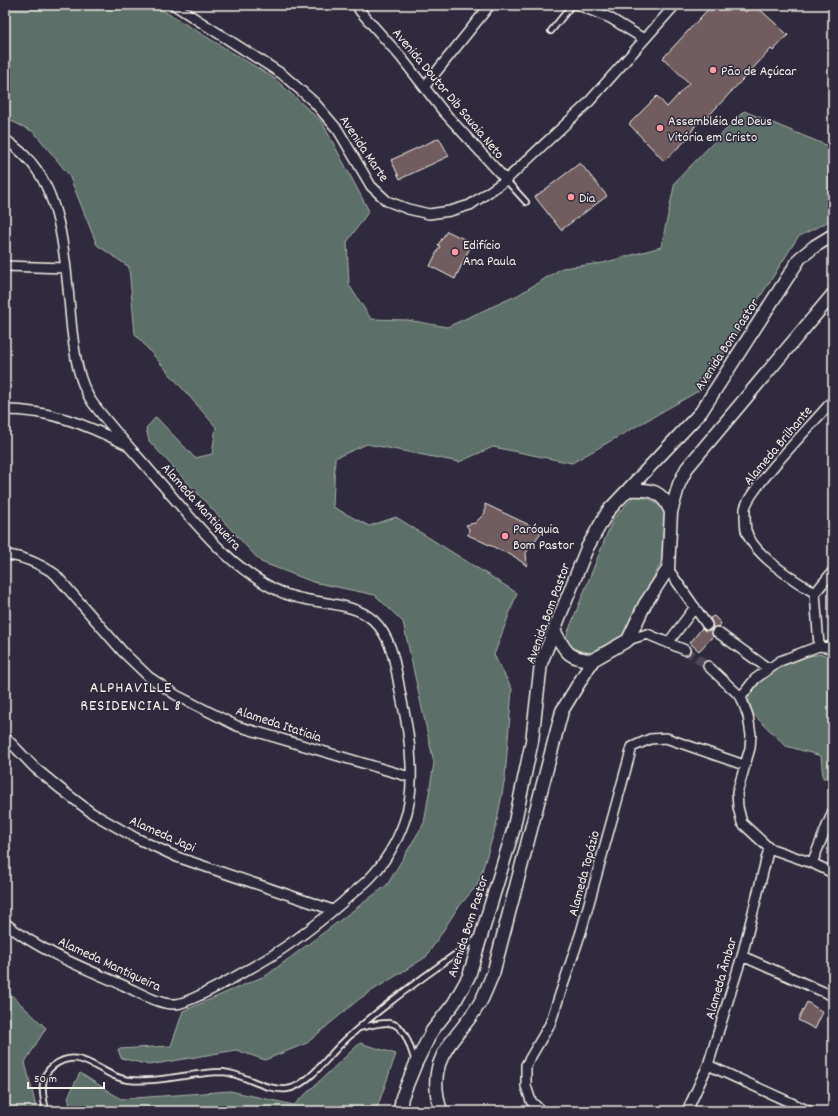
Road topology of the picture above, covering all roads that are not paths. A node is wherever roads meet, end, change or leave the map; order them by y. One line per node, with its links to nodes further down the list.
1 (174, 5): 11 (street, Avenida Marte)
2 (357, 5): 9 (street, Avenida Doutor Dib Sauaia Neto)
3 (490, 5): 9 (street)
4 (572, 5): 7 (lane)
5 (578, 5): 8 (street)
6 (675, 5): 8 (street, Avenida Marte)
7 (551, 31)
8 (644, 39): 11 (street, Avenida Marte)
9 (425, 86): 11 (street, Avenida Doutor Dib Sauaia Neto)
10 (5, 139): 15 (street, Alameda Mantiqueira)
11 (506, 180): 12 (lane)
12 (526, 202)
13 (833, 236): 20 (street, Avenida Bom Pastor)
14 (5, 266): 15 (street)
15 (65, 268): 19 (street, Alameda Mantiqueira)
16 (833, 294): 21 (street)
17 (833, 400): 25 (street, Alameda Brilhante)
18 (5, 410): 19 (street)
19 (128, 445): 41 (street, Alameda Mantiqueira)
20 (629, 490): 21 (street); 28 (street, Avenida Bom Pastor)
21 (671, 512): 23 (street)
22 (5, 555): 41 (street, Alameda Itatiaia)
23 (668, 569): 26 (street); 30 (street)
24 (833, 572): 25 (street)
25 (815, 593): 32 (street)
26 (695, 607): 27 (street); 31 (street)
27 (707, 625)
28 (555, 632): 35 (street); 48 (street, Avenida Bom Pastor)
29 (717, 632): 37 (street)
30 (628, 640): 31 (street); 35 (street)
31 (668, 643): 34 (street)
32 (819, 646): 33 (street); 37 (street)
33 (833, 648)
34 (685, 650)
35 (594, 660): 56 (street)
36 (708, 666): 38 (street)
37 (769, 669): 38 (street)
38 (741, 699): 40 (street)
39 (5, 737): 46 (street, Alameda Japi)
40 (744, 765): 43 (street); 57 (street, Alameda Topázio)
41 (410, 778): 46 (street, Alameda Mantiqueira)
42 (833, 811): 44 (street)
43 (769, 848): 44 (street); 49 (street, Alameda Âmbar)
44 (812, 863): 45 (street)
45 (833, 873)
46 (334, 910): 47 (street, Alameda Mantiqueira)
47 (5, 923)
48 (482, 935): 51 (lane); 52 (street, Avenida Bom Pastor)
49 (742, 956): 50 (street); 53 (street, Alameda Âmbar)
50 (833, 996)
51 (357, 1028): 52 (lane); 54 (lane)
52 (416, 1063): 55 (street, Avenida Bom Pastor)
53 (708, 1065): 58 (street, Alameda Âmbar); 59 (street)
54 (46, 1111)
55 (400, 1111)
56 (441, 1111)
57 (541, 1111)
58 (687, 1111)
59 (809, 1111)

